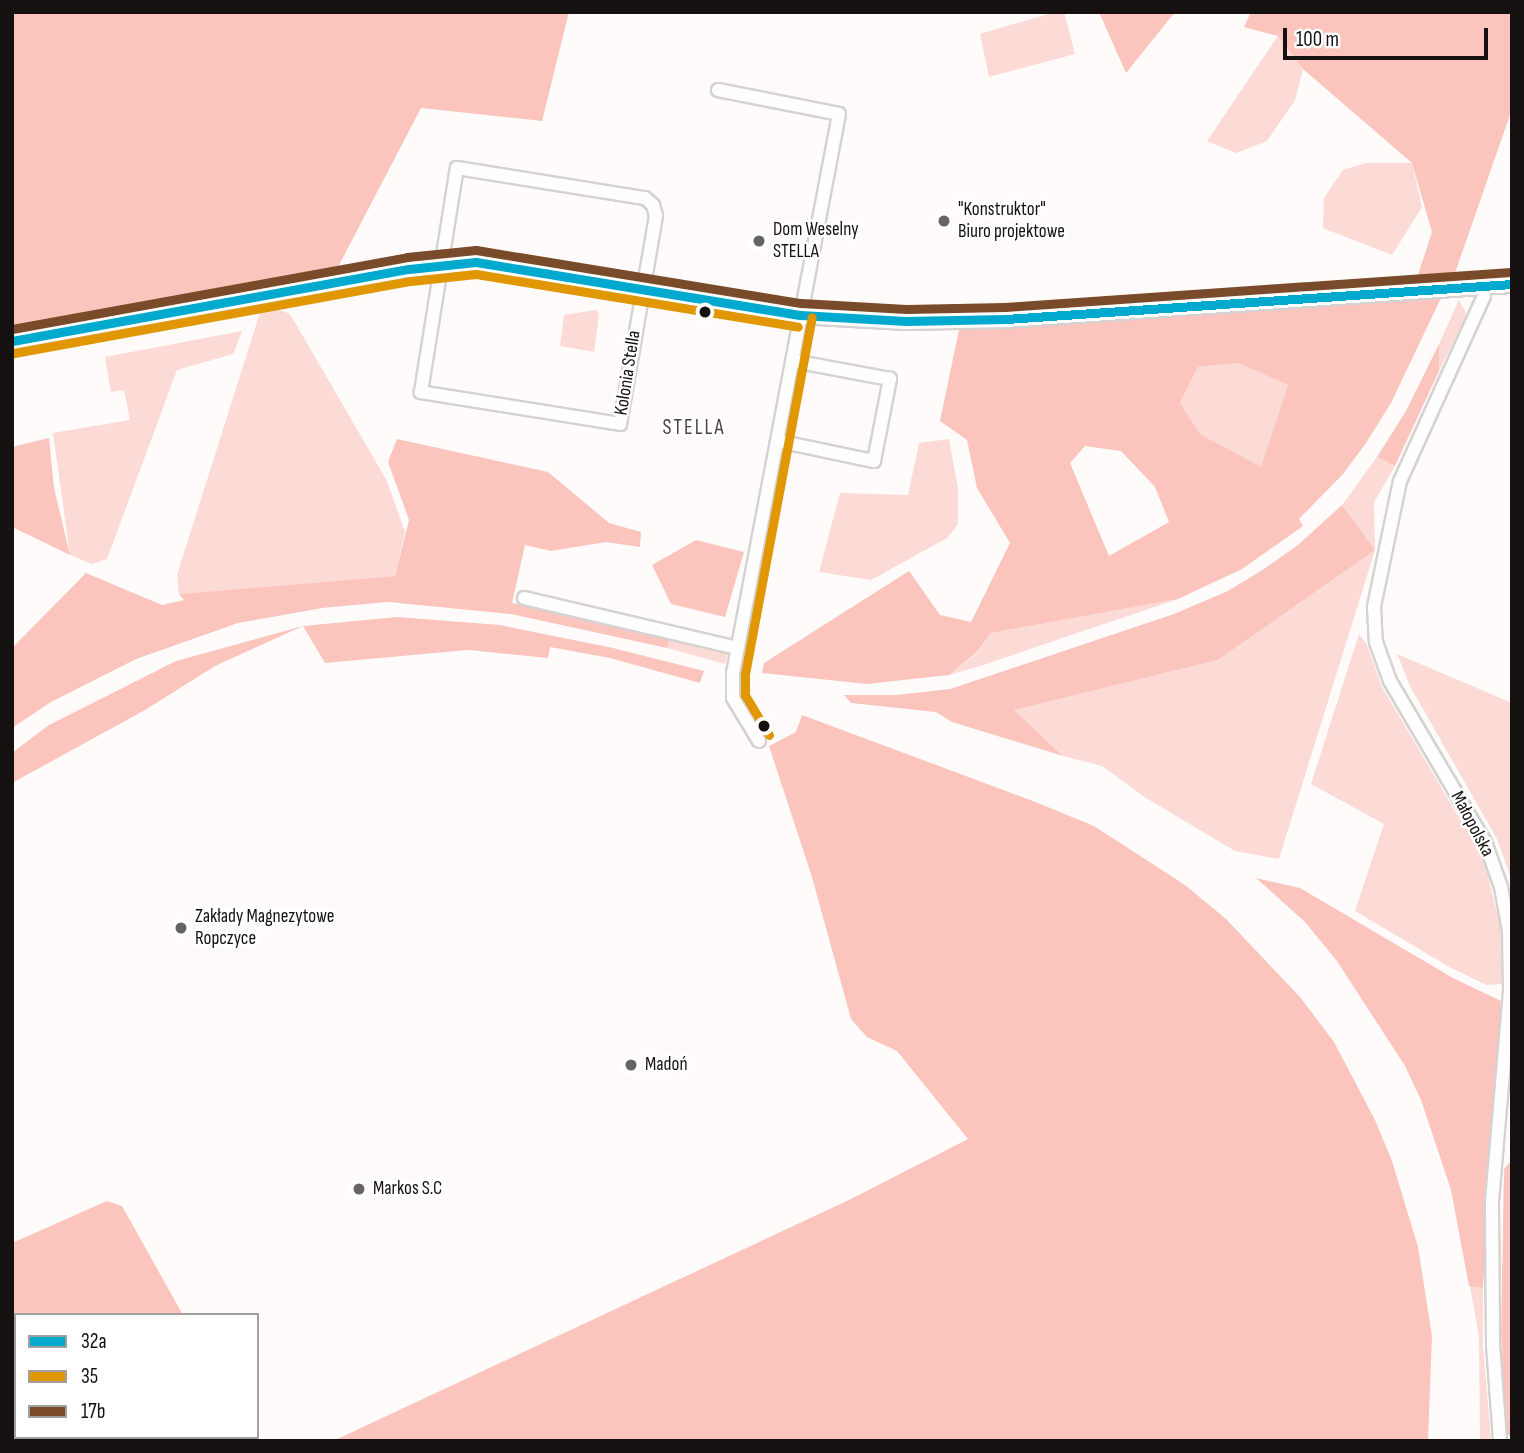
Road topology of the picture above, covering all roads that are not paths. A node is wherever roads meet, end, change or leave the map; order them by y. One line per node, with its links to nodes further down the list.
1 (718, 90): 6 (street)
2 (442, 264): 5 (street); 5 (street, Kolonia Stella); 5 (street, Kolonia Stella); 7 (street)
3 (1512, 284): 4 (street)
4 (1483, 286): 6 (street); 13 (street, Małopolska)
5 (642, 289): 6 (street)
6 (800, 315): 8 (street)
7 (12, 341)
8 (793, 361): 9 (street); 9 (street)
9 (778, 441): 11 (street)
10 (524, 598): 11 (street)
11 (737, 649): 12 (street)
12 (759, 741)
13 (1511, 991): 14 (street, Małopolska)
14 (1500, 1441)

